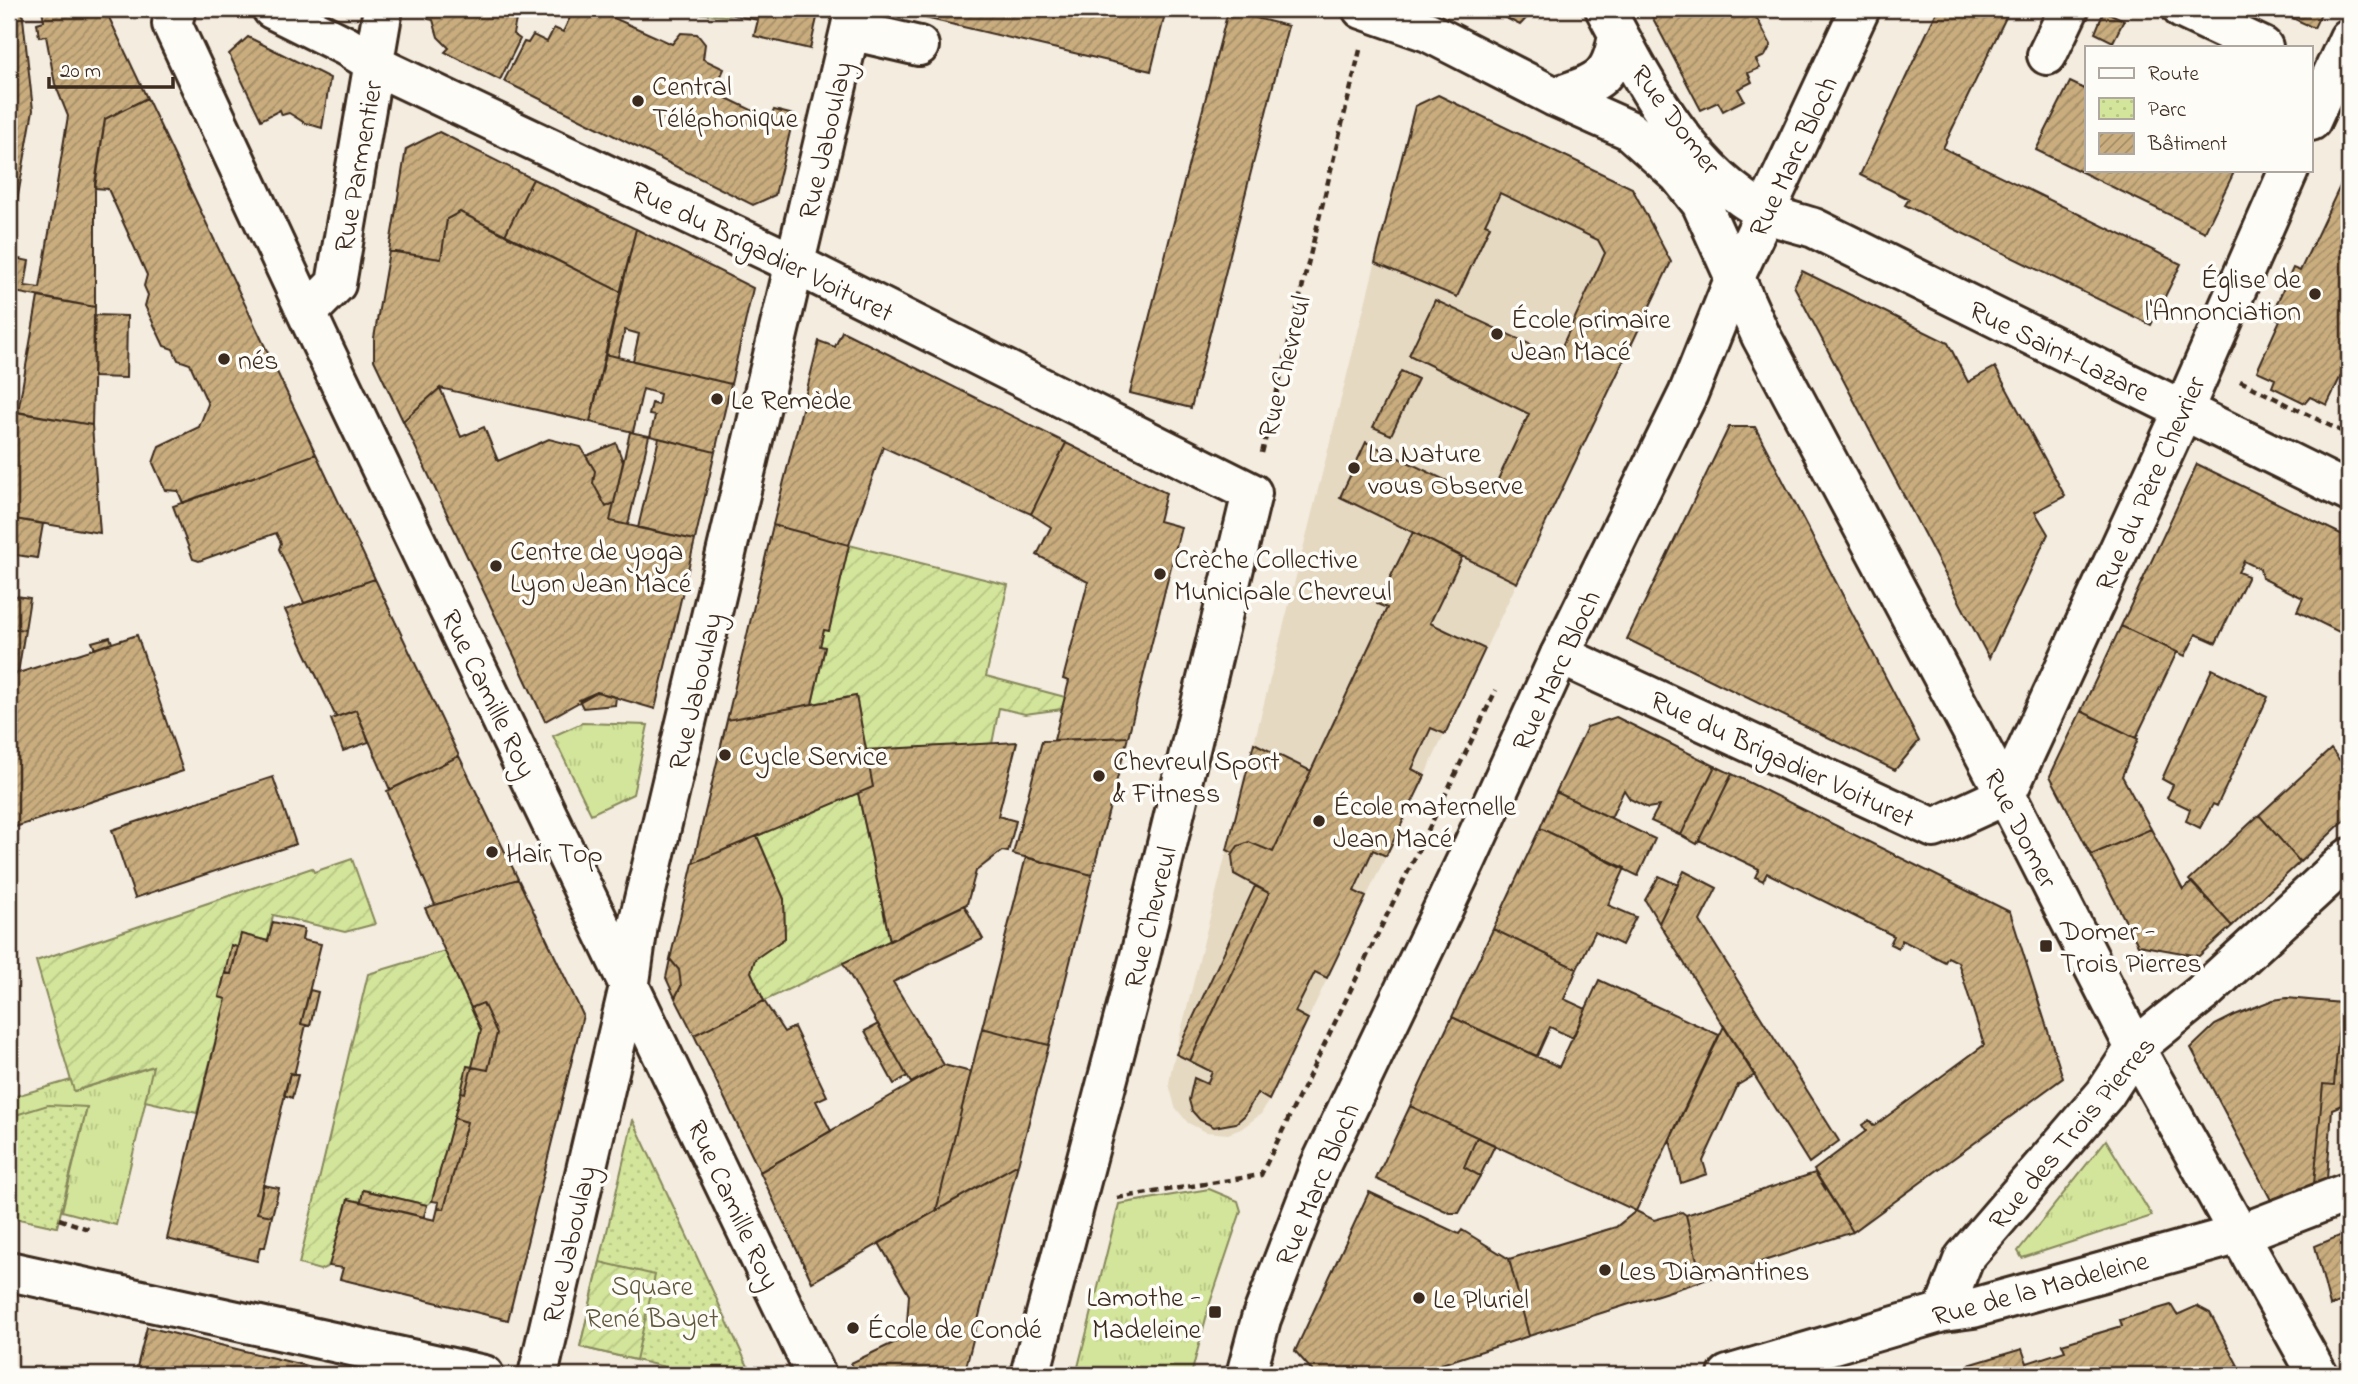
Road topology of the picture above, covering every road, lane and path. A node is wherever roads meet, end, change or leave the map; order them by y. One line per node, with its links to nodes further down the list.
1 (176, 9): 22 (street, Rue Camille Roy)
2 (272, 9): 14 (street, Rue du Brigadier Voituret)
3 (383, 9): 14 (street, Rue Parmentier)
4 (1860, 9): 19 (street, Rue Marc Bloch)
5 (2069, 9): 13 (street)
6 (2182, 9): 12 (street)
7 (1370, 10): 16 (street); 27 (path, Rue Chevreul)
8 (853, 19): 11 (street); 20 (street, Rue Jaboulay)
9 (1611, 21): 16 (street); 19 (street, Rue Domer)
10 (2349, 38): 15 (street)
11 (919, 46)
12 (2261, 46)
13 (2048, 55)
14 (375, 63): 20 (street, Rue du Brigadier Voituret); 22 (street, Rue Parmentier)
15 (2330, 79): 17 (street)
16 (1555, 97): 21 (street)
17 (2312, 119)
18 (2288, 172): 24 (street, Rue du Père Chevrier)
19 (1767, 213): 21 (street, Rue Marc Bloch); 24 (street, Rue Saint-Lazare)
20 (795, 264): 27 (street, Rue du Brigadier Voituret); 32 (street, Rue Jaboulay)
21 (1735, 277): 28 (street, Rue Marc Bloch); 30 (street, Rue Domer)
22 (308, 312): 32 (street, Rue Camille Roy)
23 (2237, 380): 25 (path)
24 (2183, 411): 26 (street, Rue Saint-Lazare); 30 (street, Rue du Père Chevrier)
25 (2349, 435)
26 (2349, 492)
27 (1252, 493): 44 (street, Rue Chevreul)
28 (1560, 655): 30 (street, Rue du Brigadier Voituret); 45 (street, Rue Marc Bloch)
29 (1500, 684): 35 (path)
30 (2006, 795): 33 (street, Rue Domer)
31 (2349, 858): 33 (street, Rue des Trois Pierres)
32 (629, 982): 42 (street, Rue Jaboulay); 43 (street, Rue Camille Roy)
33 (2135, 1048): 38 (street, Rue Domer); 40 (street, Rue des Trois Pierres)
34 (2349, 1192): 38 (street, Rue de la Madeleine)
35 (1112, 1199)
36 (59, 1219): 37 (path)
37 (92, 1230)
38 (2240, 1234): 40 (street, Rue de la Madeleine); 47 (street, Rue Domer)
39 (9, 1271): 41 (street)
40 (1943, 1312): 46 (street, Rue de la Madeleine)
41 (484, 1375)
42 (537, 1375)
43 (816, 1375)
44 (1030, 1375)
45 (1246, 1375)
46 (1728, 1375)
47 (2318, 1375)

